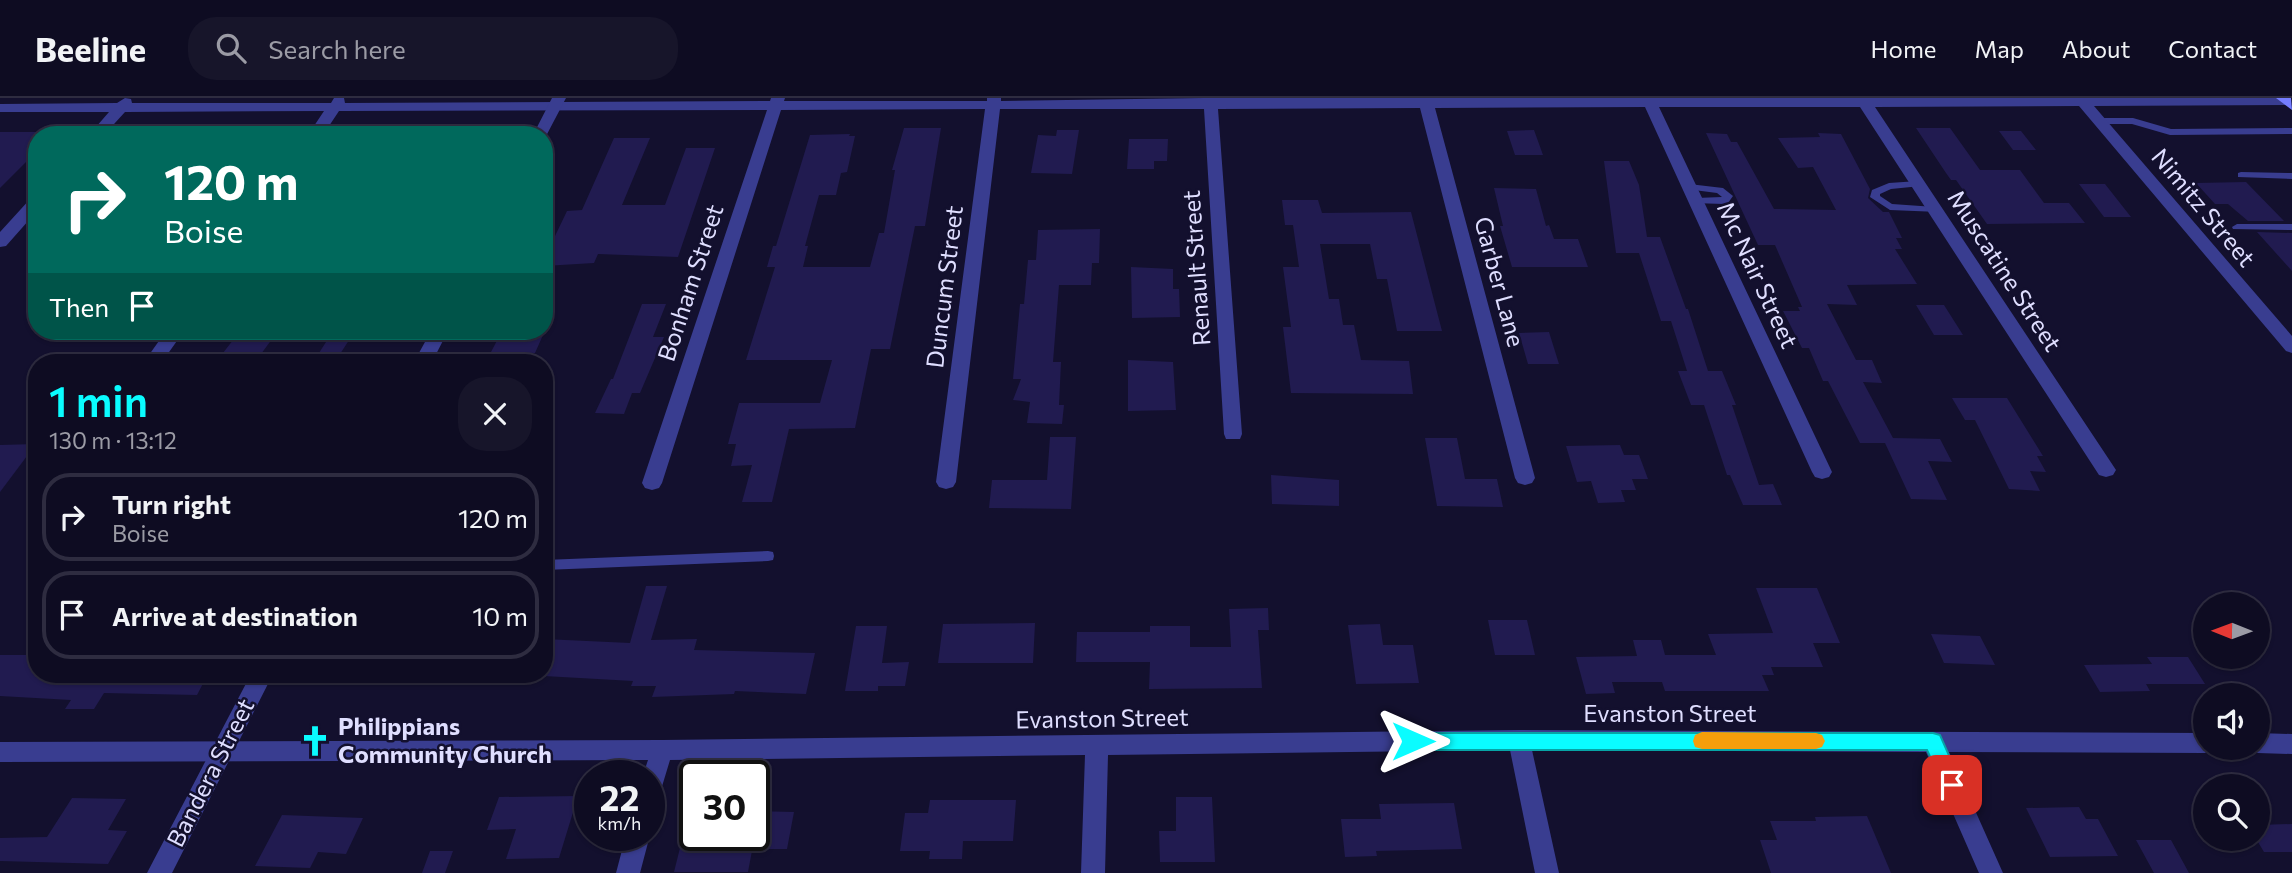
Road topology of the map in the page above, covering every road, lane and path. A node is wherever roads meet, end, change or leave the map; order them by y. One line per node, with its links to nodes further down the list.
1 (1649, 100): 2 (street); 5 (street); 29 (street, Mc Nair Street)
2 (1863, 100): 3 (street); 20 (street, Muscatine Street)
3 (2081, 100): 9 (street); 13 (street, Nimitz Street)
4 (1210, 101): 5 (street); 8 (street); 27 (street, Renault Street)
5 (1426, 101): 30 (street, Garber Lane)
6 (557, 102): 7 (street); 11 (street); 16 (street)
7 (777, 102): 8 (street); 32 (street, Bonham Street)
8 (993, 102): 31 (street, Duncum Street)
9 (2287, 102)
10 (125, 103): 11 (street); 12 (street); 14 (street)
11 (338, 103): 15 (street)
12 (0, 108)
13 (2100, 121): 17 (lane); 26 (street, Nimitz Street)
14 (104, 126)
15 (321, 126)
16 (545, 126)
17 (2292, 131)
18 (2241, 174): 19 (lane)
19 (2292, 176)
20 (1918, 184): 21 (street, Muscatine Street); 21 (lane)
21 (1935, 210): 28 (street, Muscatine Street)
22 (28, 211): 25 (street)
23 (2237, 227): 24 (lane)
24 (2292, 227)
25 (0, 242)
26 (2292, 347)
27 (1233, 434)
28 (2106, 470)
29 (1822, 472)
30 (1525, 478)
31 (946, 482)
32 (652, 483)
33 (768, 556): 34 (lane)
34 (553, 566)
35 (257, 683): 44 (street, Bandera Street)
36 (1519, 740): 37 (street, Evanston Street); 41 (street, Evanston Street); 50 (street)
37 (1933, 741): 38 (street, Evanston Street); 51 (street)
38 (2193, 743)
39 (2270, 743): 40 (street)
40 (2292, 744)
41 (1097, 745): 42 (street, Evanston Street); 49 (street)
42 (662, 750): 44 (street, Evanston Street); 45 (street)
43 (0, 752): 44 (street, Evanston Street)
44 (222, 752): 47 (street, Bandera Street)
45 (659, 760)
46 (634, 851): 48 (street)
47 (159, 873)
48 (628, 873)
49 (1094, 873)
50 (1547, 873)
51 (1991, 873)

